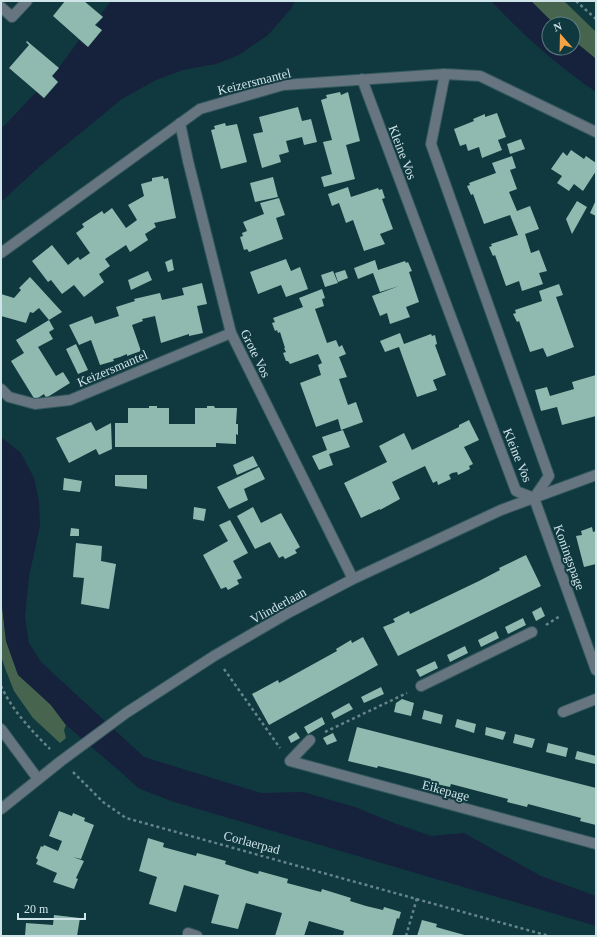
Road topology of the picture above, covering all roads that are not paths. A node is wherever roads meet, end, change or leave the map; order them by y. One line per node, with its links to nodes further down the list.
1 (28, 1): 2 (street)
2 (1, 7)
3 (445, 74): 4 (street, Keizersmantel); 6 (street, Keizersmantel); 11 (street, Kleine Vos)
4 (362, 79): 5 (street, Keizersmantel); 11 (street, Kleine Vos)
5 (180, 123): 7 (street, Keizersmantel); 8 (street, Grote Vos)
6 (596, 132)
7 (1, 253)
8 (231, 333): 9 (street, Keizersmantel); 12 (street, Grote Vos)
9 (1, 389)
10 (596, 475): 11 (street, Vlinderlaan)
11 (534, 498): 12 (street, Vlinderlaan); 14 (street, Koningspage)
12 (352, 580): 20 (street, Vlinderlaan)
13 (532, 632): 15 (street)
14 (596, 670)
15 (421, 686)
16 (596, 699): 17 (street)
17 (563, 712)
18 (1, 729): 20 (street)
19 (310, 740): 22 (street, Eikepage)
20 (38, 779): 21 (street, Vlinderlaan)
21 (1, 809)
22 (596, 844)
23 (188, 936): 24 (street)
24 (197, 936)

